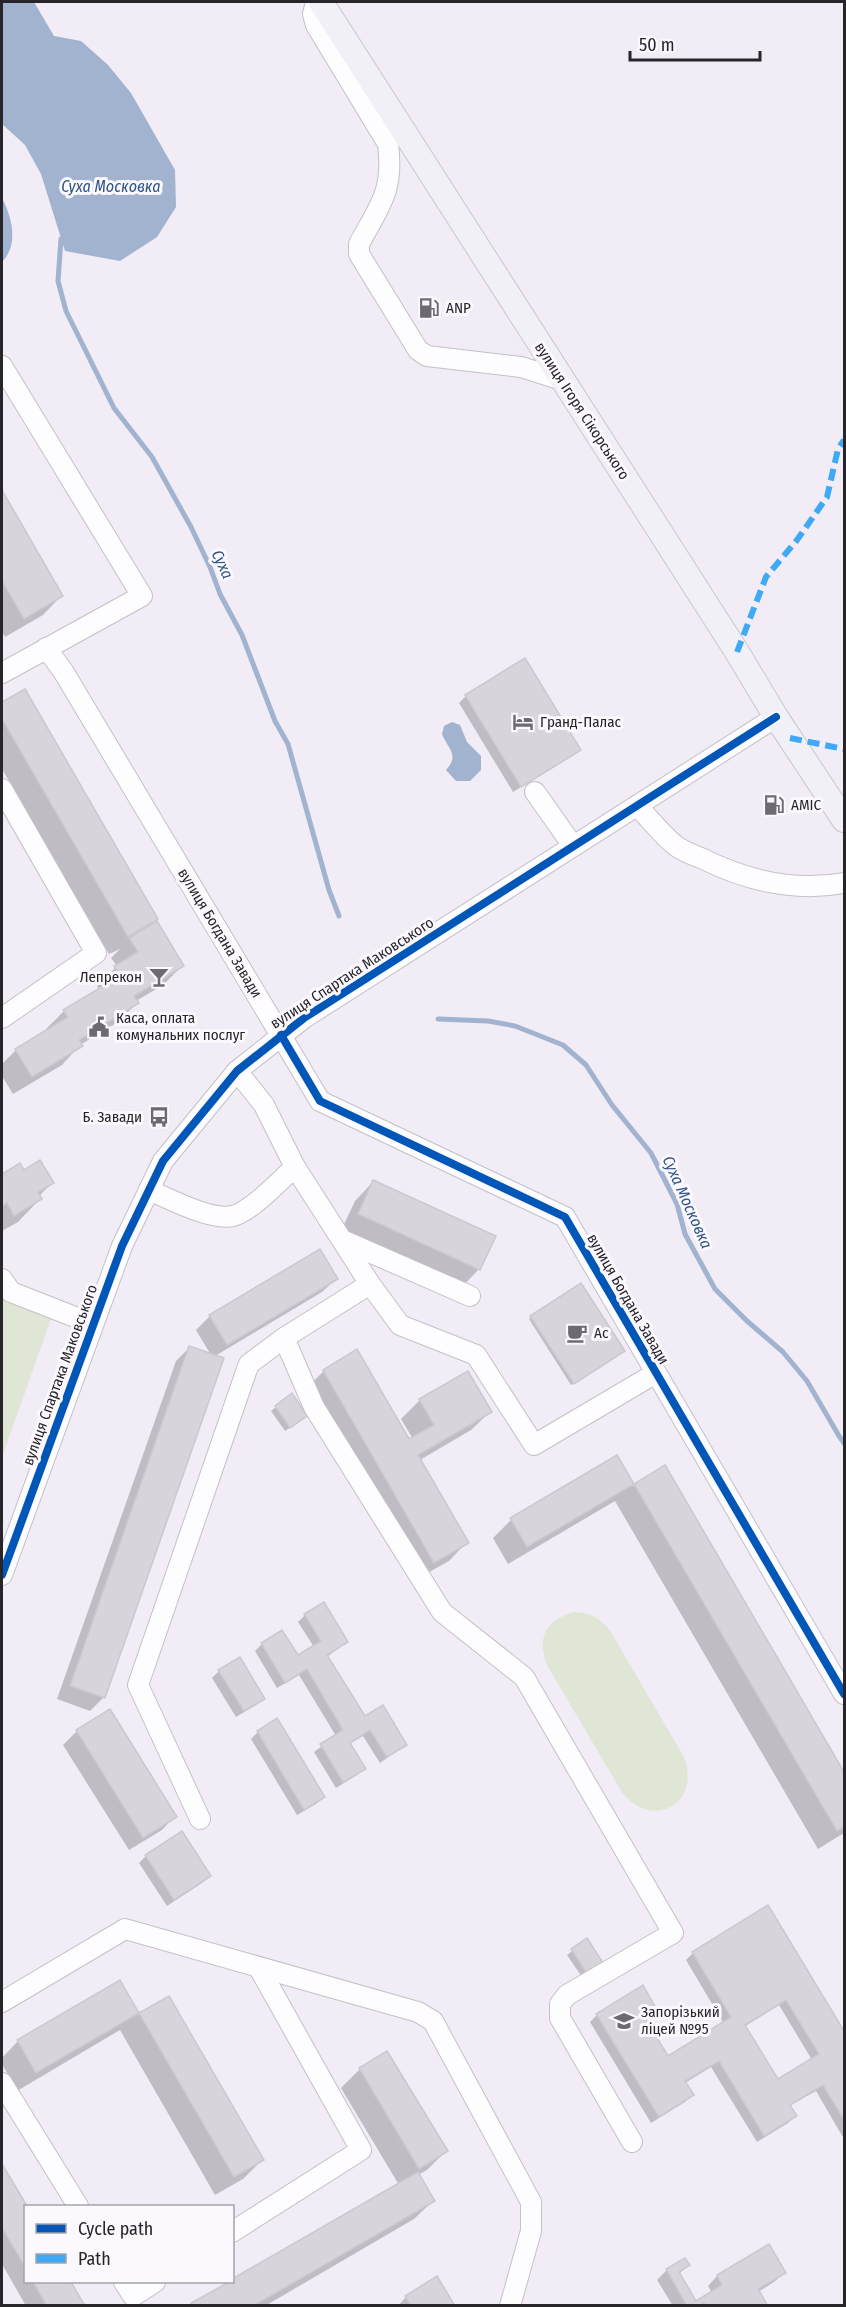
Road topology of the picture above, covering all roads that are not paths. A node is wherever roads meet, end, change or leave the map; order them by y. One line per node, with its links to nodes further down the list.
1 (316, 2): 4 (street)
2 (321, 2): 4 (main road, вулиця Ігоря Сікорського)
3 (2, 366): 5 (street)
4 (562, 380): 7 (main road, вулиця Ігоря Сікорського)
5 (46, 648): 6 (street); 15 (street, вулиця Богдана Завади)
6 (2, 673)
7 (776, 717): 10 (street, вулиця Спартака Маковського); 11 (main road, вулиця Ігоря Сікорського)
8 (2, 789): 14 (street)
9 (535, 792): 12 (street)
10 (637, 806): 12 (street, вулиця Спартака Маковського); 13 (street)
11 (844, 820)
12 (573, 846): 15 (street, вулиця Спартака Маковського)
13 (844, 883)
14 (2, 1018)
15 (281, 1035): 16 (street, вулиця Спартака Маковського); 25 (street, вулиця Богдана Завади)
16 (237, 1071): 17 (street); 18 (street, вулиця Спартака Маковського)
17 (295, 1167): 18 (street); 19 (street)
18 (149, 1190): 23 (street, вулиця Спартака Маковського)
19 (342, 1240): 21 (street); 22 (street)
20 (2, 1279): 23 (street)
21 (370, 1284): 24 (street); 25 (street)
22 (470, 1296)
23 (93, 1324): 26 (street, вулиця Спартака Маковського)
24 (284, 1338): 28 (street); 32 (street)
25 (656, 1373): 27 (street, вулиця Богдана Завади)
26 (2, 1575)
27 (844, 1694)
28 (200, 1819)
29 (259, 1968): 30 (street); 34 (street); 37 (street)
30 (2, 2002)
31 (2, 2084): 33 (street)
32 (632, 2142)
33 (77, 2205)
34 (234, 2231)
35 (154, 2283): 36 (street)
36 (134, 2294)
37 (510, 2306)

